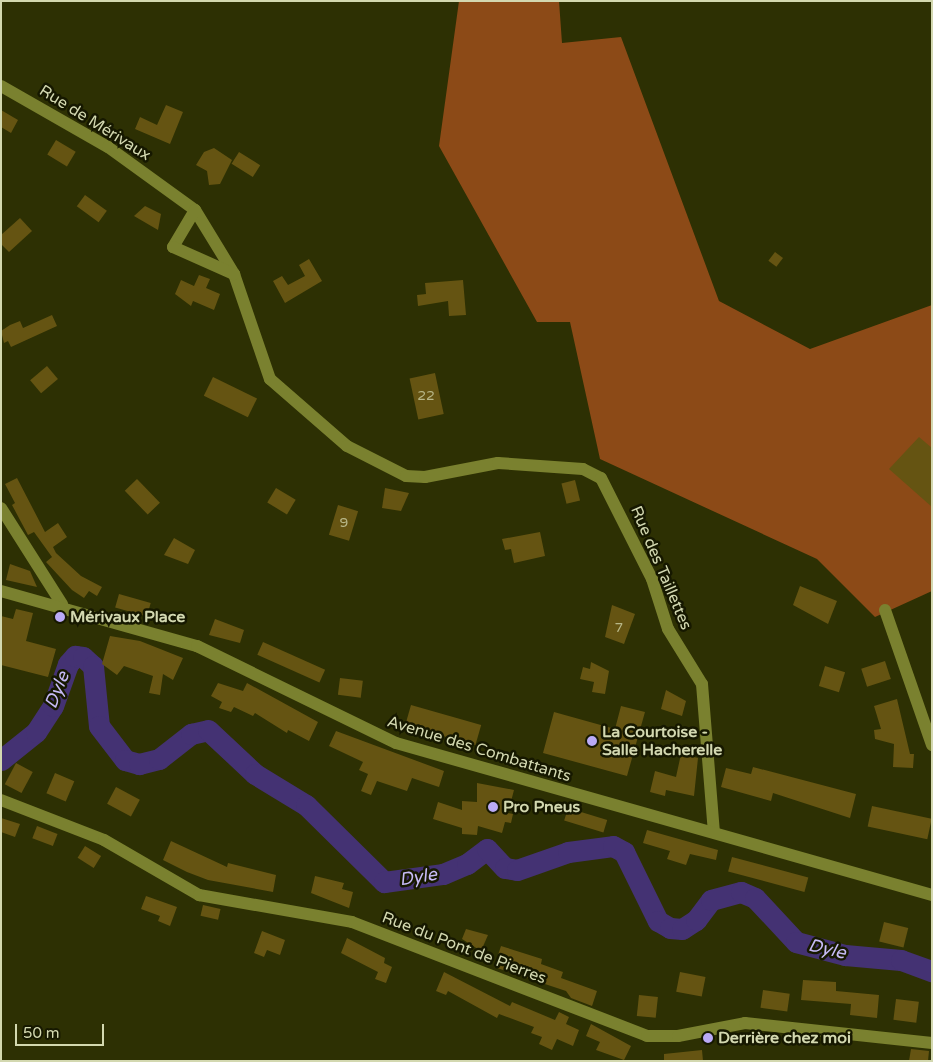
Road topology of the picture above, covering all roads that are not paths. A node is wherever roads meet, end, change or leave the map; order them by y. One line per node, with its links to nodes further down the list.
1 (1, 86): 2 (street, Rue de Mérivaux)
2 (170, 190): 3 (street, Rue des Taillettes)
3 (195, 210): 4 (street, Rue des Taillettes); 4 (street)
4 (234, 274): 11 (street, Rue des Taillettes)
5 (1, 508): 7 (street)
6 (1, 590): 7 (street, Avenue des Combattants)
7 (62, 604): 11 (street, Avenue des Combattants)
8 (885, 610): 9 (street)
9 (932, 745)
10 (1, 800): 13 (street, Rue du Pont de Pierres)
11 (714, 833): 12 (street, Avenue des Combattants)
12 (932, 895)
13 (932, 1043)

